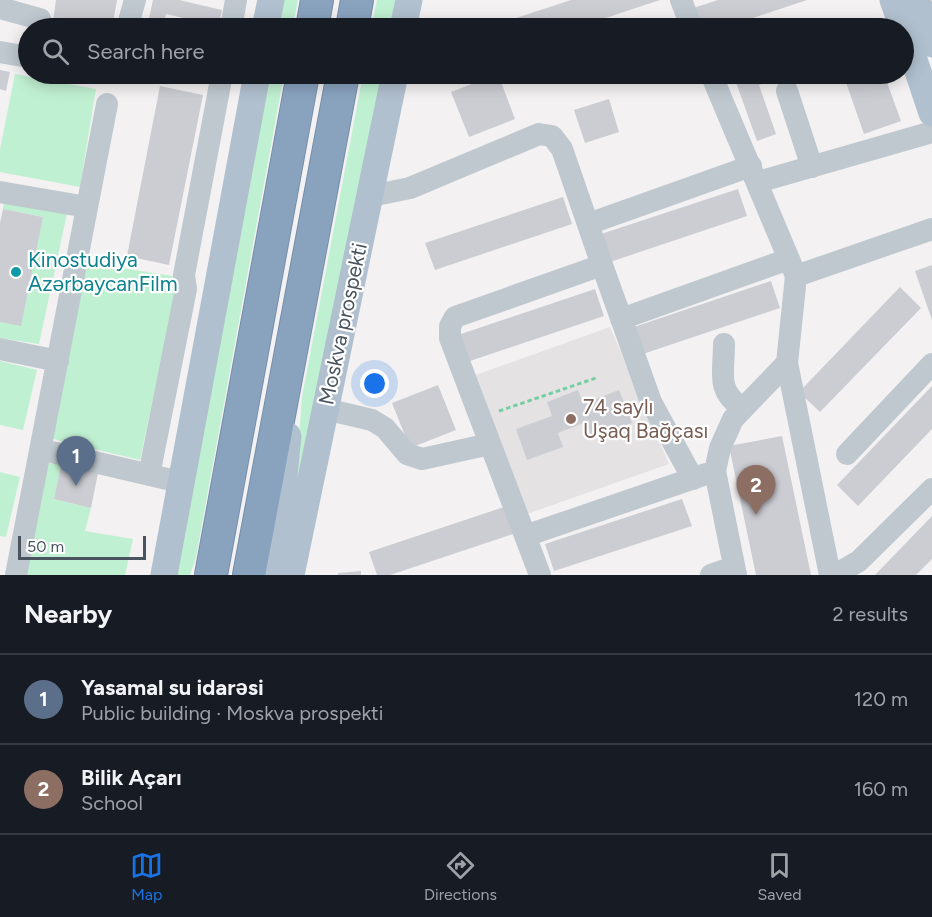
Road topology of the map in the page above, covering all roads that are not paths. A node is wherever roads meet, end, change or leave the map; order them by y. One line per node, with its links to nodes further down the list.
1 (135, 0): 12 (lane)
2 (236, 0): 13 (lane)
3 (271, 0): 14 (main road)
4 (317, 0): 15 (highway)
5 (357, 0): 16 (highway)
6 (409, 0): 17 (main road)
7 (682, 0): 18 (lane)
8 (893, 0): 19 (main road)
9 (917, 0): 20 (main road)
10 (0, 8): 11 (lane)
11 (38, 18)
12 (130, 18)
13 (233, 18)
14 (268, 18)
15 (314, 18)
16 (354, 18)
17 (405, 18)
18 (688, 18)
19 (899, 18)
20 (932, 44)
21 (0, 52): 22 (lane)
22 (18, 55)
23 (914, 61): 32 (main road)
24 (220, 84): 56 (lane)
25 (255, 84): 58 (main road)
26 (301, 84): 60 (highway)
27 (341, 84): 43 (highway)
28 (393, 84): 37 (main road, Moskva prospekti)
29 (715, 84): 35 (lane)
30 (787, 91): 34 (lane)
31 (107, 104): 38 (lane)
32 (932, 113)
33 (932, 132): 34 (lane)
34 (812, 167): 35 (lane)
35 (754, 174): 39 (lane); 42 (lane)
36 (0, 192): 38 (lane)
37 (371, 196): 39 (lane); 51 (main road, Moskva prospekti)
38 (87, 207): 47 (lane)
39 (588, 224): 41 (lane)
40 (932, 229): 42 (lane)
41 (602, 265): 44 (lane); 52 (lane)
42 (792, 268): 44 (lane); 48 (lane)
43 (302, 292): 67 (highway); 68 (main road)
44 (621, 319): 57 (lane)
45 (724, 344): 50 (lane)
46 (0, 349): 47 (lane)
47 (57, 361): 53 (lane)
48 (787, 363): 50 (lane); 72 (lane)
49 (932, 364): 54 (lane)
50 (742, 408): 55 (lane)
51 (325, 409): 52 (lane); 69 (main road, Moskva prospekti)
52 (490, 444): 61 (lane)
53 (42, 450): 56 (lane); 62 (lane)
54 (847, 454)
55 (716, 471): 57 (lane); 63 (lane)
56 (149, 475): 58 (lane)
57 (693, 479): 61 (lane)
58 (180, 482): 64 (main road)
59 (932, 489): 72 (lane)
60 (222, 513): 65 (highway); 66 (highway)
61 (525, 536): 70 (lane)
62 (12, 559)
63 (735, 571): 71 (lane)
64 (164, 575)
65 (203, 575)
66 (211, 575)
67 (249, 575)
68 (274, 575)
69 (291, 575)
70 (540, 575)
71 (711, 575)
72 (833, 575)

